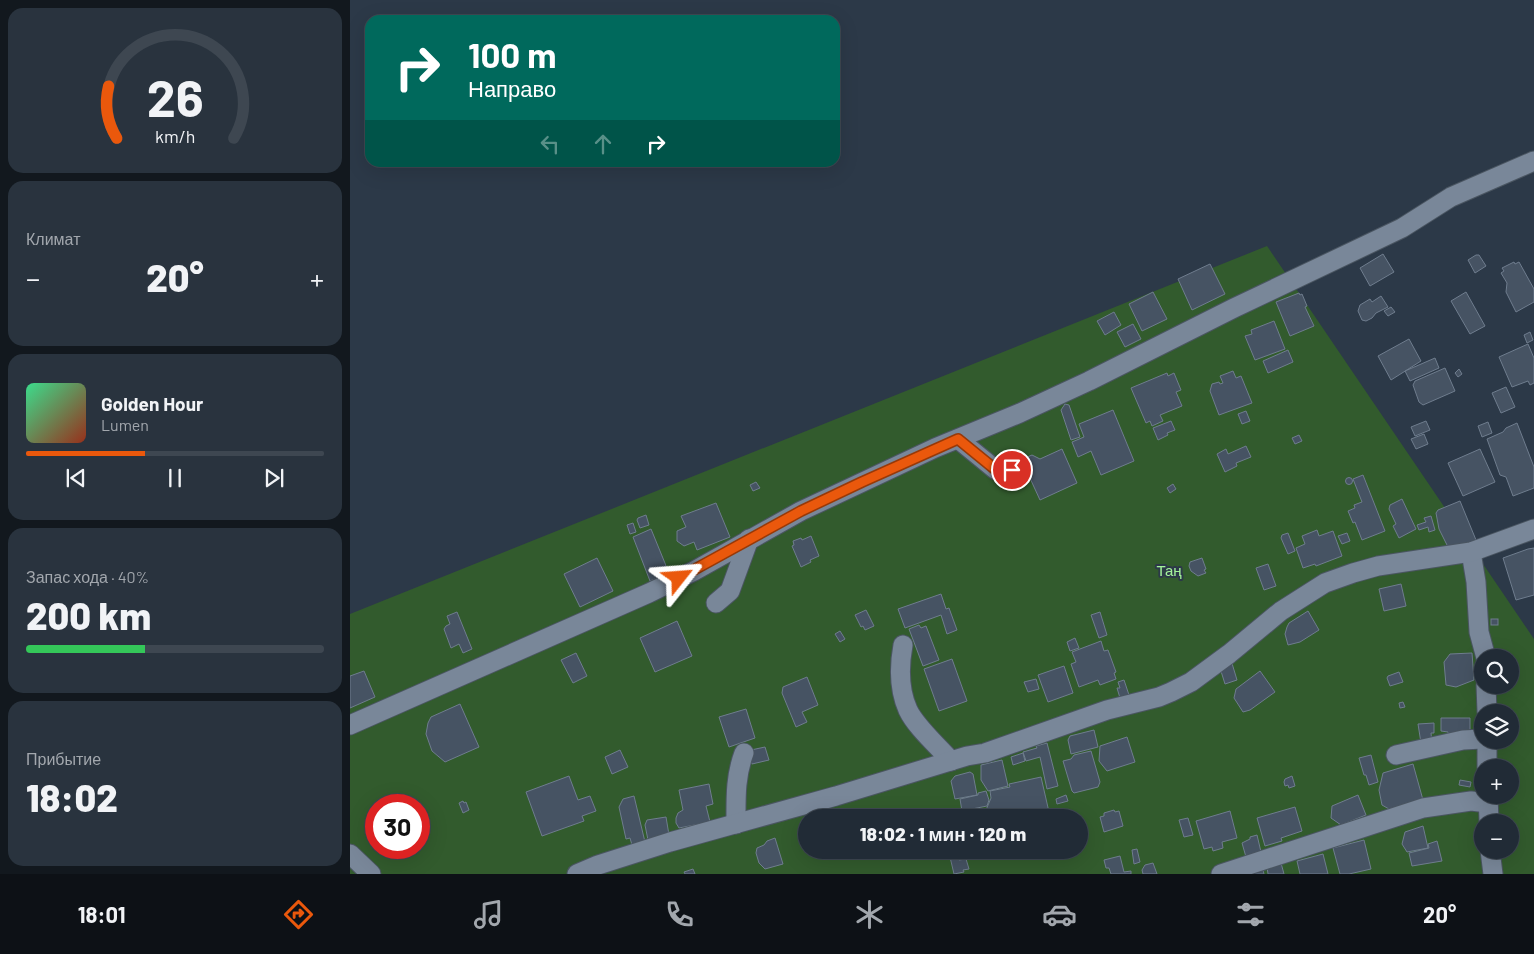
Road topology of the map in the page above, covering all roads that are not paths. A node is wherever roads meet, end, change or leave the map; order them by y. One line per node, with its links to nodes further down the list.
1 (1534, 161): 2 (street)
2 (958, 439): 3 (street); 5 (street)
3 (1012, 470)
4 (1534, 529): 6 (street)
5 (749, 539): 7 (street); 10 (street)
6 (1471, 552): 9 (street); 14 (street)
7 (716, 603)
8 (903, 645): 14 (street)
9 (1484, 649)
10 (350, 725)
11 (1474, 739): 13 (street)
12 (744, 753): 16 (street)
13 (1396, 754)
14 (951, 761): 16 (street)
15 (1474, 801): 21 (street)
16 (736, 824): 19 (street)
17 (350, 854): 20 (street)
18 (1491, 859): 22 (street)
19 (587, 873)
20 (371, 874)
21 (1221, 874)
22 (1493, 874)

